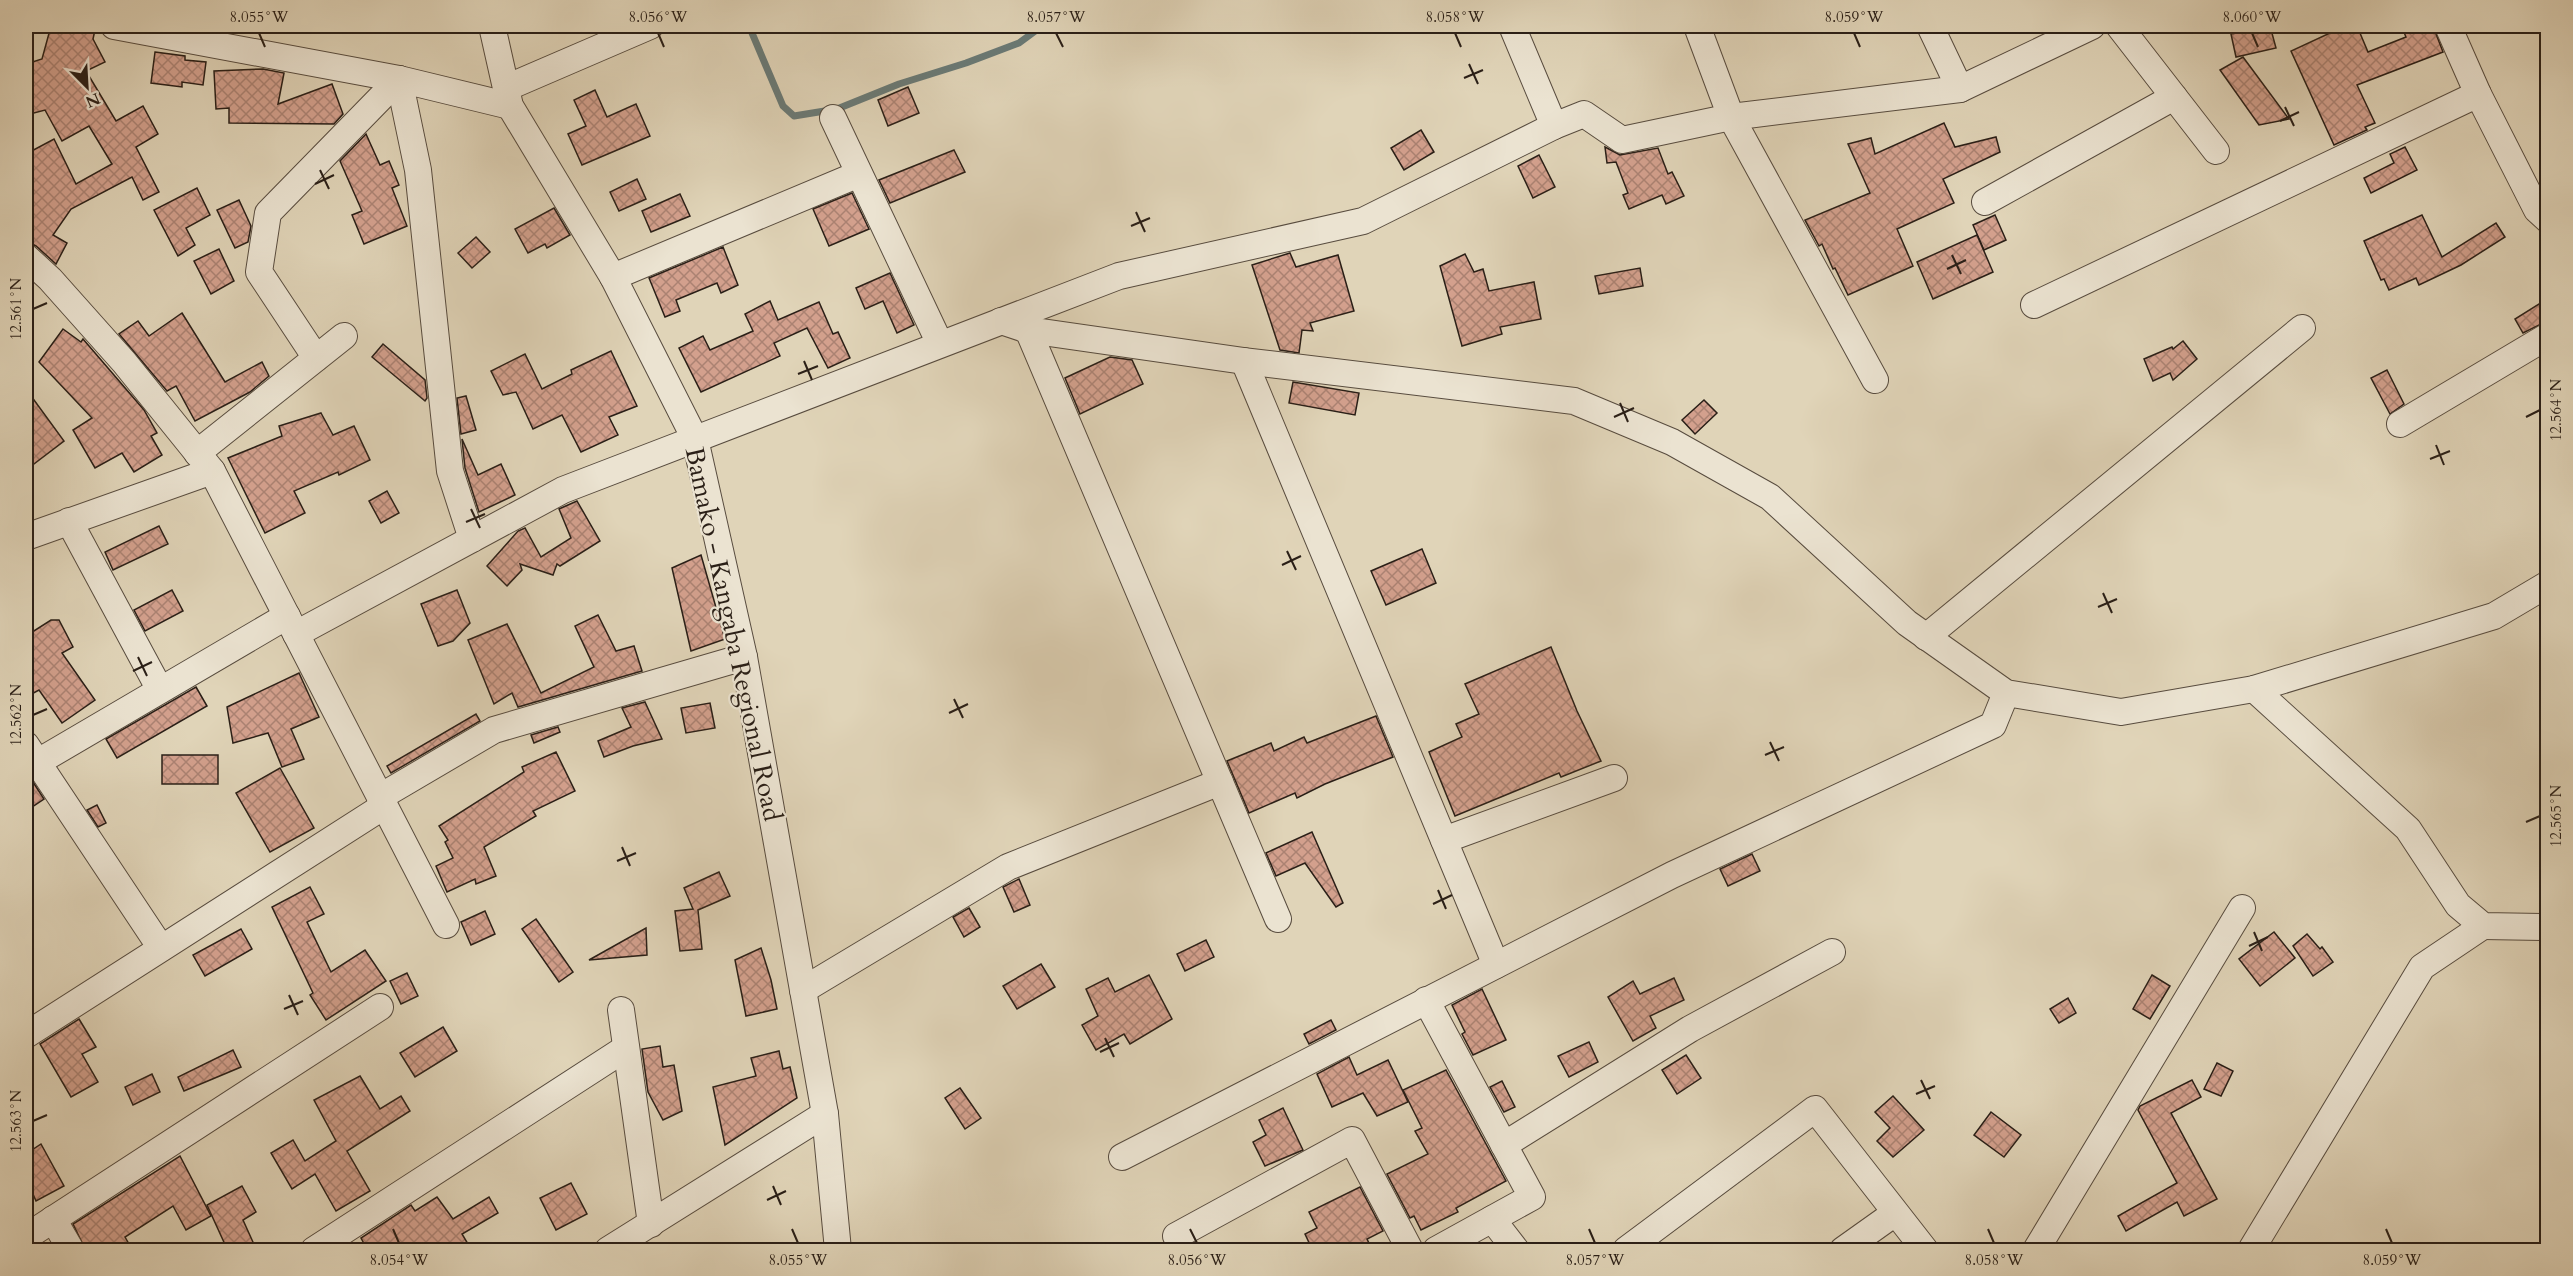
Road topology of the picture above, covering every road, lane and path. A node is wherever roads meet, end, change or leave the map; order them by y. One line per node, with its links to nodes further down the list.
1 (114, 26): 10 (street)
2 (492, 26): 13 (street, Bamako - Kangaba Regional Road)
3 (650, 26): 13 (street)
4 (1512, 26): 17 (street)
5 (1697, 26): 15 (street)
6 (1930, 26): 11 (street)
7 (2092, 26): 11 (street)
8 (2119, 26): 14 (street)
9 (2448, 26): 12 (street)
10 (399, 79): 13 (street); 31 (street); 39 (street)
11 (1960, 89): 15 (street)
12 (2478, 94): 21 (street); 24 (street)
13 (508, 97): 23 (street, Bamako - Kangaba Regional Road)
14 (2174, 97): 18 (street); 20 (street)
15 (1731, 117): 17 (street); 33 (street)
16 (833, 118): 19 (street)
17 (1554, 126): 25 (street)
18 (2216, 151)
19 (859, 174): 23 (street); 30 (street)
20 (1985, 202)
21 (2547, 220)
22 (26, 258): 36 (street)
23 (613, 277): 35 (street, Bamako - Kangaba Regional Road)
24 (2034, 305)
25 (1001, 321): 27 (street); 30 (street)
26 (2302, 328): 42 (street)
27 (1028, 330): 32 (street); 49 (street)
28 (344, 336): 31 (street)
29 (2547, 336): 34 (street)
30 (940, 344): 35 (street)
31 (316, 358): 36 (street)
32 (1244, 361): 42 (street); 51 (street)
33 (1875, 380)
34 (2400, 424)
35 (695, 439): 39 (street); 43 (street, Bamako - Kangaba Regional Road)
36 (205, 462): 37 (street); 41 (street)
37 (69, 521): 38 (street); 45 (street)
38 (26, 537)
39 (472, 539): 41 (street)
40 (2547, 584): 44 (street)
41 (291, 625): 45 (street); 50 (street)
42 (1926, 637): 46 (street)
43 (744, 657): 50 (street); 60 (street, Bamako - Kangaba Regional Road)
44 (2254, 689): 46 (street); 55 (street)
45 (160, 690): 47 (street)
46 (2006, 693): 59 (street)
47 (29, 758): 57 (street)
48 (1614, 778): 51 (street)
49 (1220, 782): 53 (street); 60 (street)
50 (382, 802): 54 (street); 57 (street)
51 (1444, 840): 59 (street)
52 (2242, 908): 85 (street)
53 (1278, 919)
54 (446, 925)
55 (2483, 926): 56 (street); 86 (street)
56 (2547, 927)
57 (161, 948): 64 (street)
58 (1832, 952): 67 (street)
59 (1496, 965): 61 (street)
60 (803, 990): 66 (street, Bamako - Kangaba Regional Road)
61 (1426, 1000): 67 (street); 68 (street)
62 (380, 1007): 70 (street)
63 (621, 1010): 65 (street)
64 (26, 1035)
65 (626, 1048): 72 (street); 75 (street)
66 (825, 1114): 72 (street); 77 (street, Bamako - Kangaba Regional Road)
67 (1504, 1145): 71 (street)
68 (1122, 1157)
69 (1895, 1213): 82 (street); 83 (street); 84 (street)
70 (53, 1219): 73 (street); 74 (street)
71 (1492, 1220): 80 (street); 81 (street)
72 (651, 1224): 76 (street)
73 (26, 1237)
74 (71, 1251)
75 (314, 1251)
76 (608, 1251)
77 (838, 1251)
78 (1182, 1251): 79 (street)
79 (1410, 1251)
80 (1436, 1251)
81 (1516, 1251)
82 (1626, 1251)
83 (1843, 1251)
84 (1925, 1251)
85 (2036, 1251)
86 (2251, 1251)

